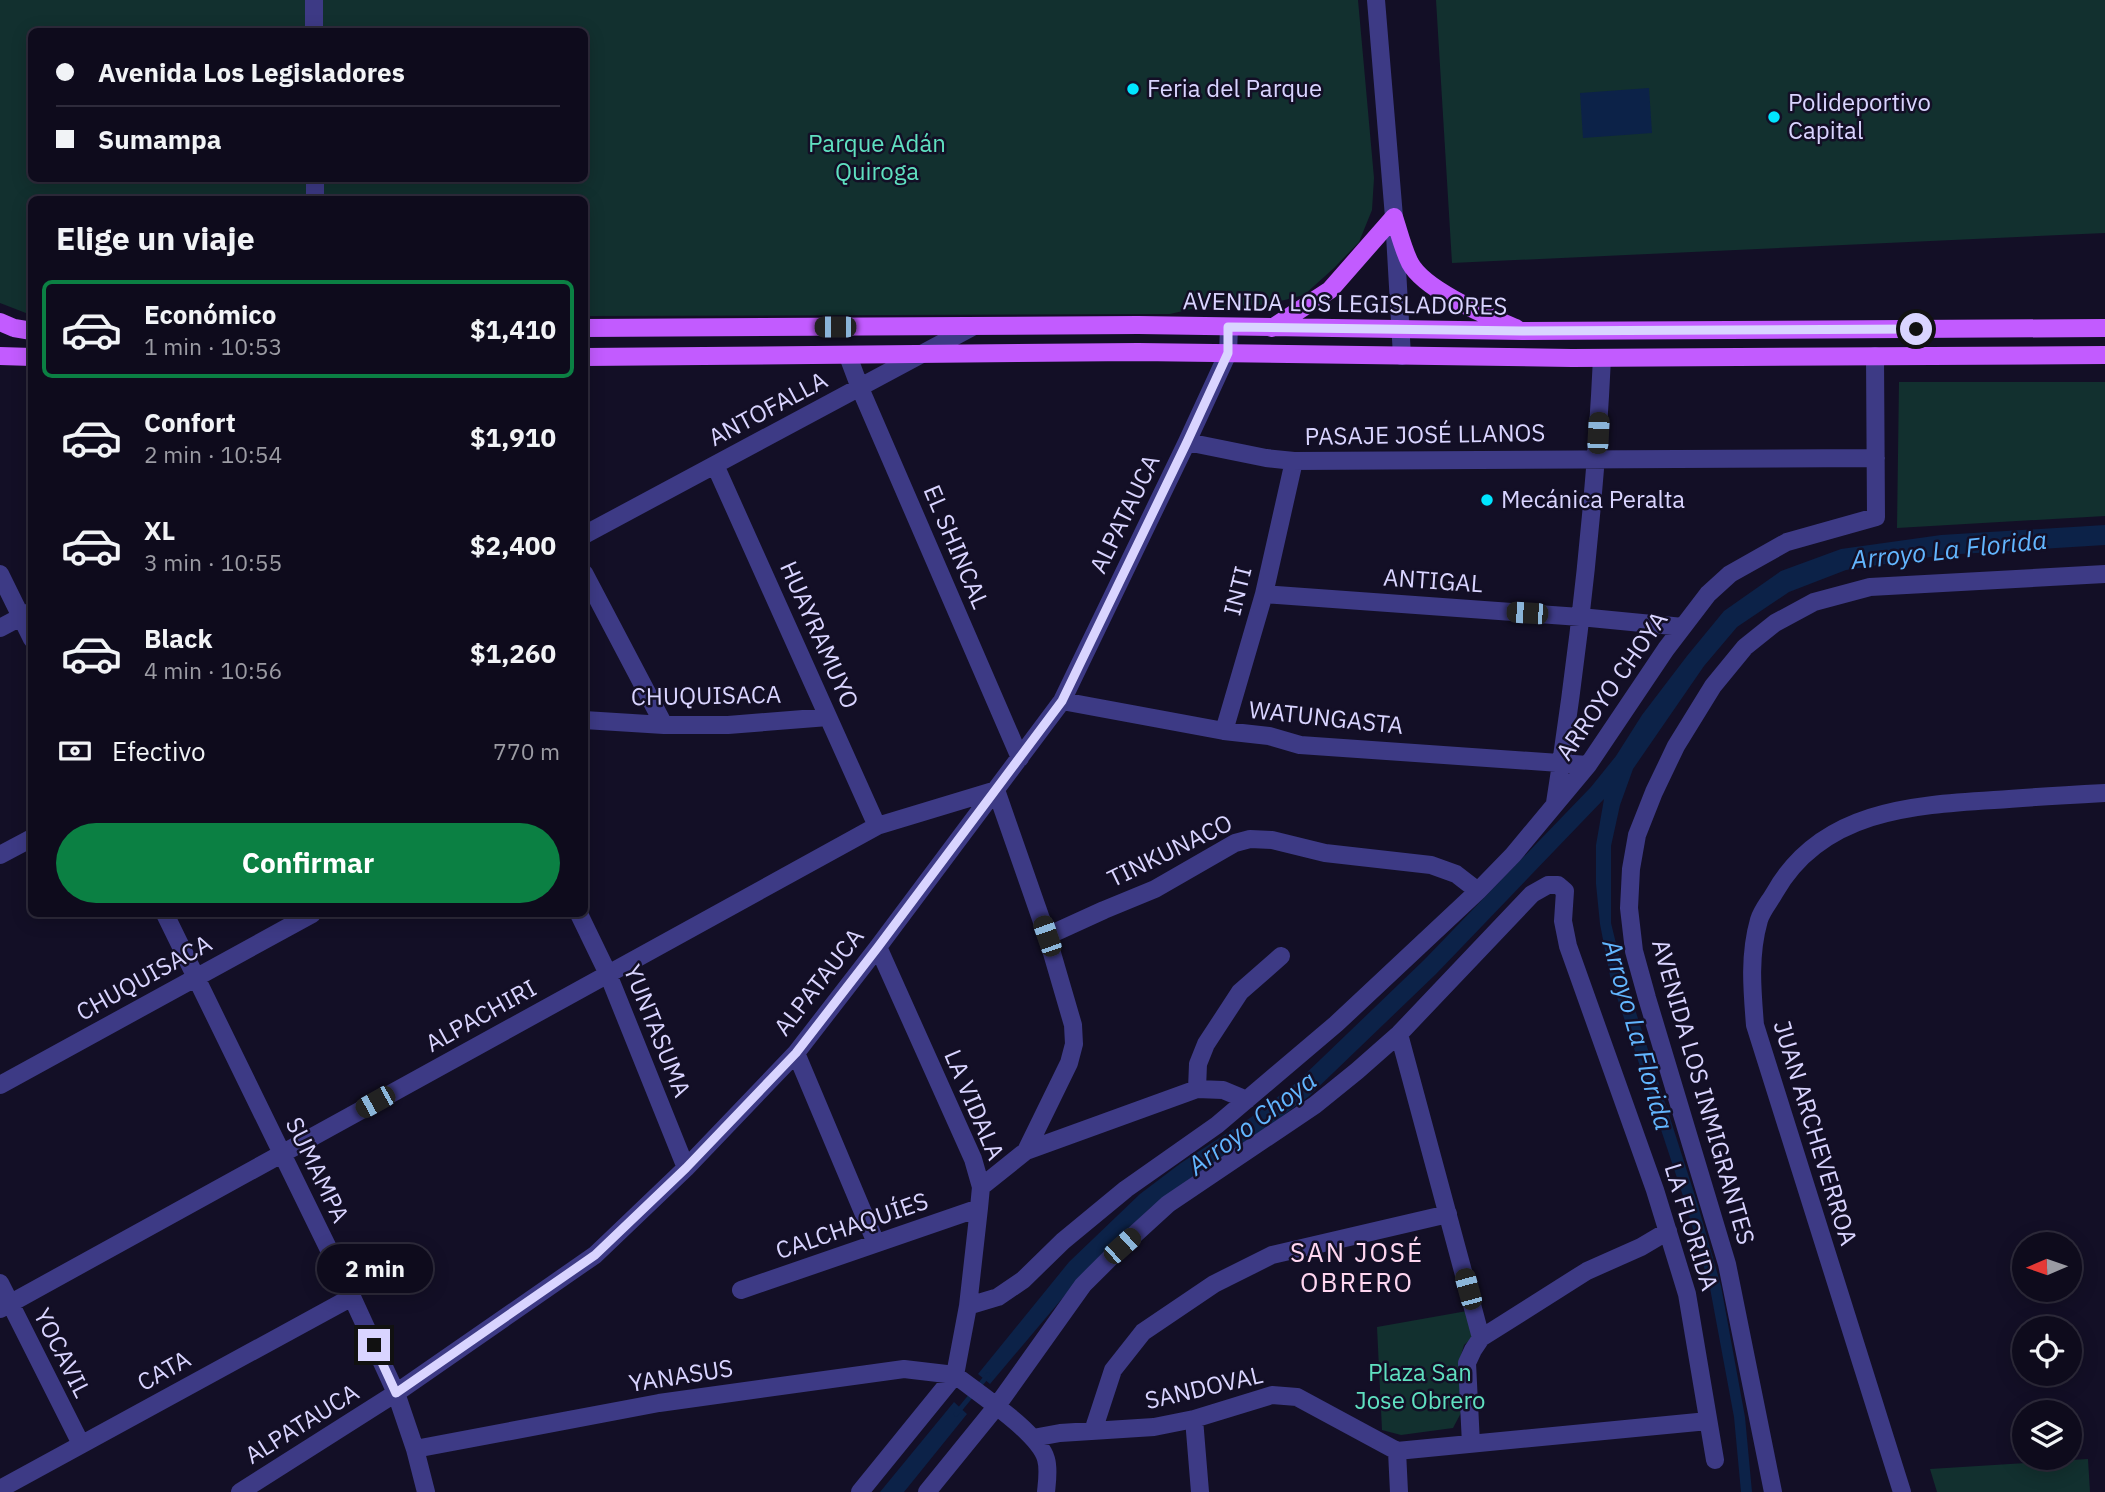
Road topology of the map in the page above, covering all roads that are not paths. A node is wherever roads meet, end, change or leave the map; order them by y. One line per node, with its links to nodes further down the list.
1 (314, 0): 3 (street)
2 (1376, 0): 4 (street)
3 (314, 28)
4 (1394, 217): 9 (main road); 12 (street); 13 (main road)
5 (0, 322): 11 (main road)
6 (974, 326): 7 (main road, AVENIDA LOS LEGISLADORES); 8 (main road, AVENIDA LOS LEGISLADORES); 15 (street, ANTOFALLA)
7 (1228, 327): 9 (main road, AVENIDA LOS LEGISLADORES); 14 (street, ALPATAUCA)
8 (588, 328)
9 (1272, 328): 12 (main road, AVENIDA LOS LEGISLADORES)
10 (2105, 328): 13 (main road, AVENIDA LOS LEGISLADORES)
11 (28, 330)
12 (1401, 330): 13 (main road, AVENIDA LOS LEGISLADORES); 19 (street)
13 (1522, 331)
14 (1228, 353): 15 (main road, AVENIDA LOS LEGISLADORES); 19 (main road, AVENIDA LOS LEGISLADORES); 25 (street, ALPATAUCA)
15 (922, 354): 18 (main road, AVENIDA LOS LEGISLADORES); 24 (street, ANTOFALLA)
16 (2105, 355): 20 (main road, AVENIDA LOS LEGISLADORES)
17 (0, 356): 21 (main road)
18 (848, 356): 22 (main road, AVENIDA LOS LEGISLADORES); 24 (street, EL SHINCAL)
19 (1402, 356): 23 (main road, AVENIDA LOS LEGISLADORES)
20 (1875, 356): 23 (main road, AVENIDA LOS LEGISLADORES); 27 (street)
21 (28, 357)
22 (588, 357)
23 (1602, 358): 26 (street)
24 (860, 388): 29 (street, ANTOFALLA); 44 (street, EL SHINCAL)
25 (1187, 442): 28 (street, PASAJE JOSÉ LLANOS); 39 (street, ALPATAUCA)
26 (1597, 458): 27 (street, PASAJE JOSÉ LLANOS); 28 (street, PASAJE JOSÉ LLANOS); 36 (street)
27 (1876, 458): 37 (street, ARROYO CHOYA)
28 (1294, 461): 34 (street, INTI)
29 (715, 465): 30 (street, ANTOFALLA); 40 (street, HUAYRAMUYO)
30 (588, 533)
31 (0, 574): 35 (street)
32 (2105, 574): 101 (street, AVENIDA LOS INMIGRANTES)
33 (588, 581): 42 (street)
34 (1264, 594): 36 (street, ANTIGAL); 43 (street, INTI)
35 (26, 613): 38 (street)
36 (1580, 617): 37 (street, ANTIGAL); 45 (street)
37 (1683, 627): 46 (street, ARROYO CHOYA)
38 (0, 628)
39 (1062, 701): 43 (street, WATUNGASTA); 44 (street, ALPATAUCA)
40 (828, 717): 42 (street, CHUQUISACA); 50 (street, HUAYRAMUYO)
41 (588, 720): 42 (street, CHUQUISACA)
42 (664, 725)
43 (1224, 731): 45 (street, WATUNGASTA)
44 (1020, 758): 47 (street, ALPATAUCA)
45 (1561, 763): 46 (street, WATUNGASTA); 49 (street)
46 (1587, 765): 49 (street, ARROYO CHOYA)
47 (996, 790): 50 (street, ALPACHIRI); 57 (street); 58 (street, ALPATAUCA)
48 (2105, 793): 102 (street, JUAN ARCHEVERROA)
49 (1554, 806): 53 (street, ARROYO CHOYA)
50 (877, 826): 60 (street, ALPACHIRI)
51 (28, 840): 52 (street)
52 (0, 855)
53 (1478, 891): 57 (street, TINKUNACO); 66 (street, ARROYO CHOYA)
54 (166, 917): 61 (street, SUMAMPA)
55 (306, 917): 61 (street, CHUQUISACA)
56 (580, 917): 60 (street, YUNTASUMA)
57 (1047, 936): 67 (street)
58 (878, 947): 63 (street, ALPATAUCA); 70 (street, LA VIDALA)
59 (1282, 956): 65 (street)
60 (608, 974): 68 (street, ALPACHIRI); 69 (street, YUNTASUMA)
61 (196, 977): 64 (street, CHUQUISACA); 68 (street, SUMAMPA)
62 (1399, 1034): 72 (street); 73 (street, LA FLORIDA); 83 (street)
63 (796, 1053): 69 (street, ALPATAUCA); 74 (street)
64 (0, 1085)
65 (1197, 1088): 66 (street); 67 (street)
66 (1247, 1100): 79 (street, ARROYO CHOYA)
67 (1026, 1151): 70 (street)
68 (282, 1154): 77 (street, SUMAMPA); 78 (street, ALPACHIRI)
69 (686, 1168): 82 (street, ALPATAUCA)
70 (981, 1187): 71 (street, LA VIDALA)
71 (979, 1208): 74 (street, CALCHAQUÍES); 79 (street, LA VIDALA)
72 (1448, 1214): 80 (street); 86 (street)
73 (1668, 1231): 80 (street); 85 (street, LA FLORIDA)
74 (876, 1243): 76 (street, CALCHAQUÍES)
75 (0, 1283): 78 (street, YOCAVIL)
76 (741, 1290)
77 (352, 1297): 82 (street, SUMAMPA); 88 (street, CATA)
78 (5, 1306): 88 (street, YOCAVIL)
79 (968, 1306): 81 (street, LA VIDALA)
80 (1481, 1338): 89 (street)
81 (961, 1379): 83 (street); 90 (street, YANASUS); 96 (street)
82 (396, 1393): 90 (street, SUMAMPA); 94 (street, ALPATAUCA)
83 (989, 1402): 87 (street); 97 (street)
84 (1194, 1419): 86 (street, SANDOVAL); 91 (street, SANDOVAL); 99 (street)
85 (1708, 1421): 89 (street); 92 (street, LA FLORIDA)
86 (1093, 1431): 87 (street, SANDOVAL)
87 (1033, 1438): 98 (street)
88 (81, 1444): 93 (street, CATA)
89 (1471, 1444): 91 (street)
90 (415, 1449): 95 (street, SUMAMPA)
91 (1397, 1451): 100 (street)
92 (1715, 1460)
93 (0, 1489)
94 (240, 1492)
95 (426, 1492)
96 (860, 1492)
97 (927, 1492)
98 (1046, 1492)
99 (1200, 1492)
100 (1399, 1492)
101 (1773, 1492)
102 (1902, 1492)

